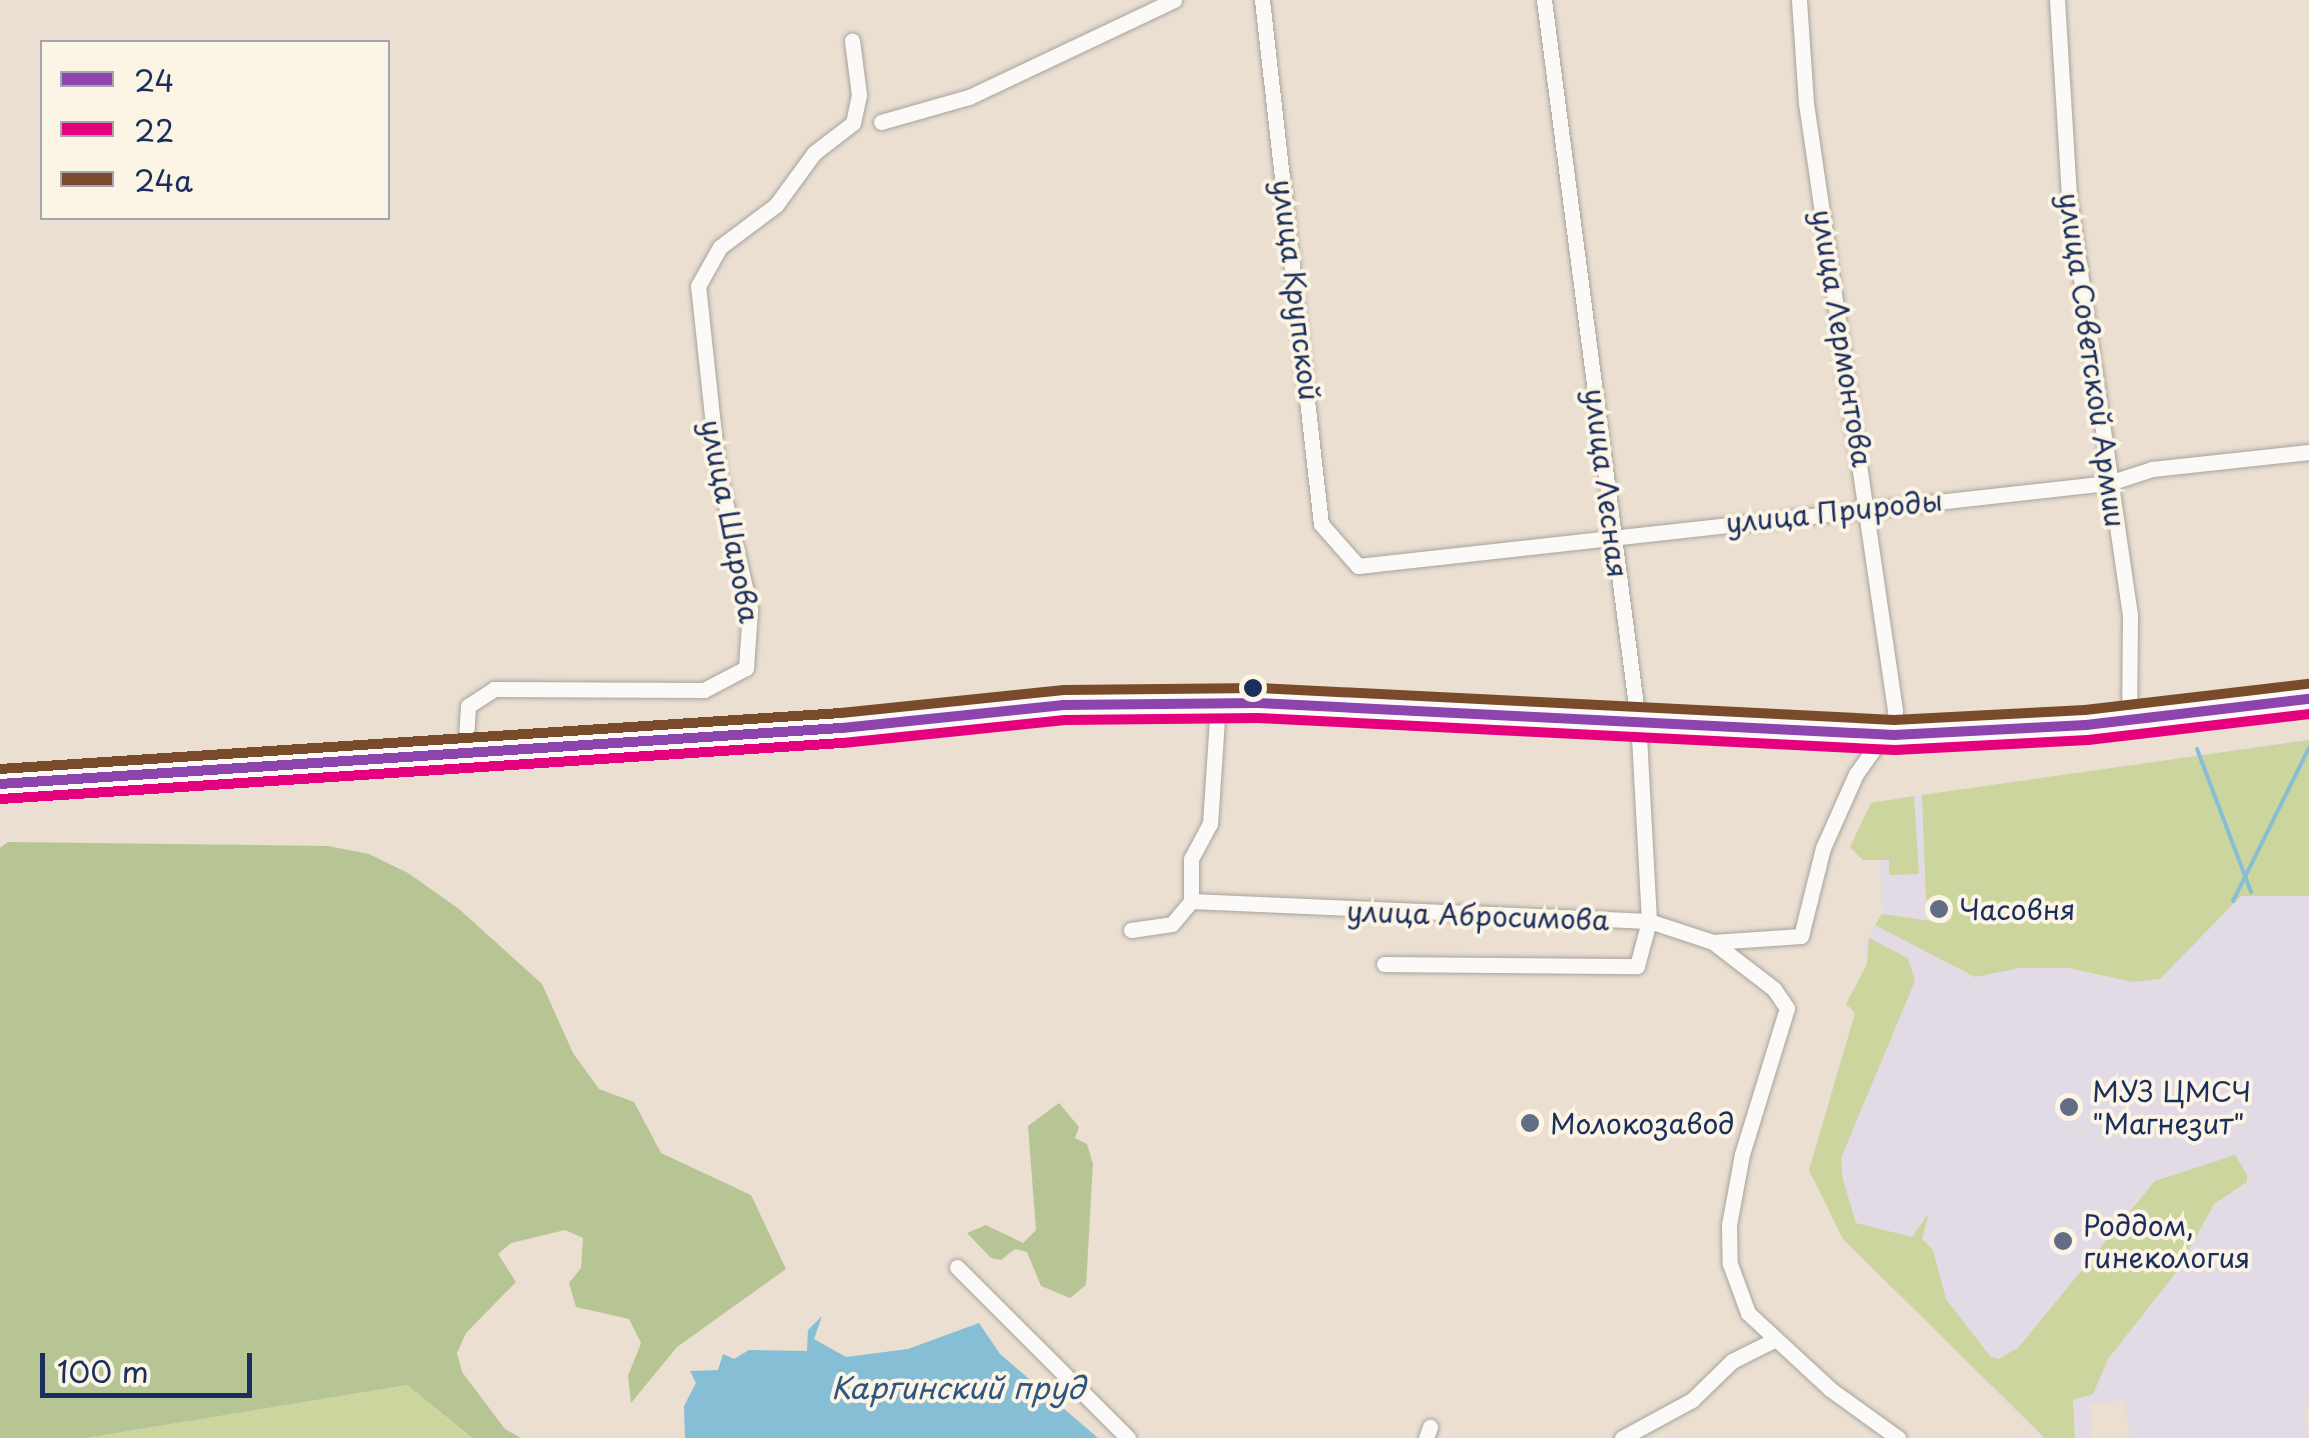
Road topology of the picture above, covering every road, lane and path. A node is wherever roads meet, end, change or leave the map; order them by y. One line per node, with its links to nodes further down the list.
1 (1174, 0): 7 (street)
2 (1262, 0): 12 (street, улица Крупской)
3 (1544, 0): 11 (street, улица Лесная)
4 (1799, 0): 10 (street, улица Лермонтова)
5 (2057, 0): 9 (street, улица Советской Армии)
6 (852, 40): 18 (street, улица Шарова)
7 (881, 122)
8 (2309, 452): 9 (street, улица Природы)
9 (2109, 482): 10 (street, улица Природы); 15 (street, улица Советской Армии)
10 (1868, 506): 11 (street, улица Природы); 17 (street, улица Лермонтова)
11 (1614, 537): 12 (street, улица Природы); 16 (street, улица Лесная)
12 (1358, 566)
13 (2309, 699): 15 (main road)
14 (1218, 702): 16 (main road); 18 (main road); 20 (street)
15 (2128, 720): 17 (main road)
16 (1638, 721): 17 (main road); 21 (street, улица Лесная)
17 (1894, 735): 23 (street, улица Абросимова)
18 (464, 756): 19 (main road)
19 (0, 784)
20 (1191, 901): 21 (street, улица Абросимова); 22 (street)
21 (1649, 920): 23 (street, улица Абросимова); 24 (street, улица Лесная)
22 (1130, 930)
23 (1713, 942): 26 (street)
24 (1384, 964)
25 (957, 1267): 27 (street)
26 (1772, 1341): 28 (street); 29 (street)
27 (1128, 1438)
28 (1622, 1438)
29 (1898, 1438)

